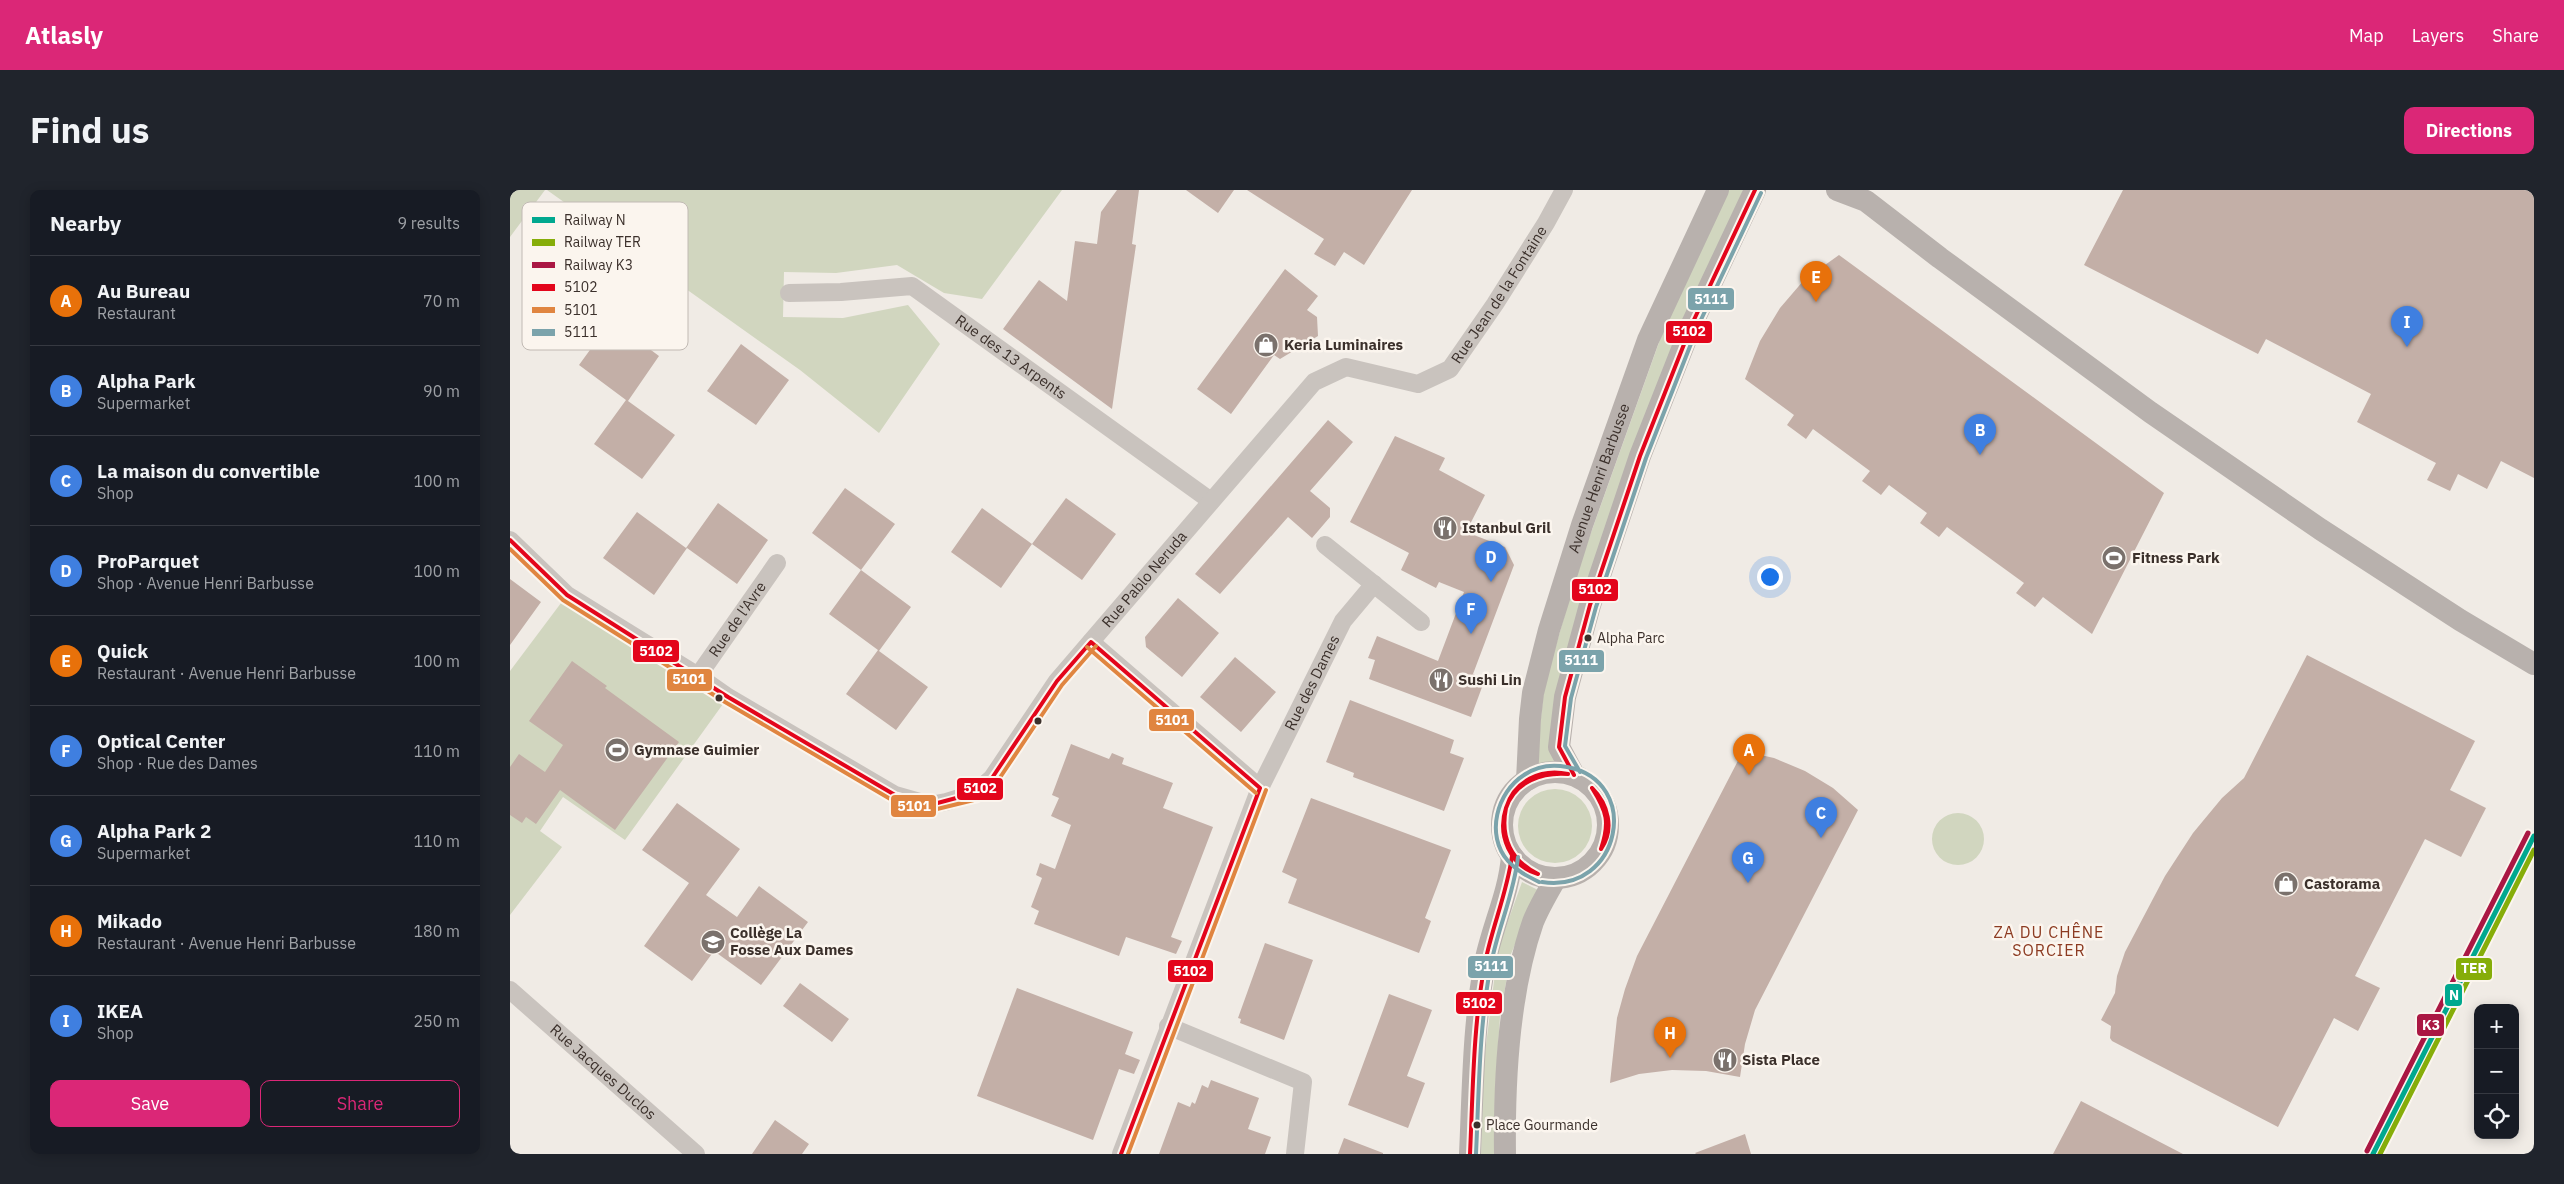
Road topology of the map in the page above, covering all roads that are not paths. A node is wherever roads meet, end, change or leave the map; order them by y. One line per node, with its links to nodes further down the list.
1 (1564, 190): 7 (street, Rue Jean de la Fontaine)
2 (1718, 190): 18 (main road, Avenue Henri Barbusse)
3 (1754, 190): 17 (main road, Avenue Henri Barbusse)
4 (1837, 190): 5 (main road)
5 (1863, 195): 15 (main road)
6 (789, 293): 8 (street, Rue des 13 Arpents)
7 (1418, 384): 8 (street, Rue Pablo Neruda)
8 (1211, 501): 14 (street, Rue Pablo Neruda)
9 (510, 540): 16 (street, Rue Pablo Neruda)
10 (1325, 545): 12 (street)
11 (777, 563): 16 (street, Rue de l'Avre)
12 (1374, 584): 13 (street); 19 (street, Rue des Dames)
13 (1421, 622)
14 (1091, 642): 16 (street, Rue Pablo Neruda); 19 (street)
15 (2534, 664)
16 (698, 676)
17 (1574, 775): 18 (main road); 21 (main road)
18 (1527, 780): 20 (main road)
19 (1260, 788): 23 (street, Rue des Dames)
20 (1512, 856): 21 (main road); 27 (main road)
21 (1556, 878): 28 (main road)
22 (510, 990): 24 (street, Rue Jacques Duclos)
23 (1168, 1026): 25 (street, Rue des Dames); 26 (street)
24 (696, 1154)
25 (1122, 1154)
26 (1295, 1154)
27 (1470, 1154)
28 (1505, 1154)

